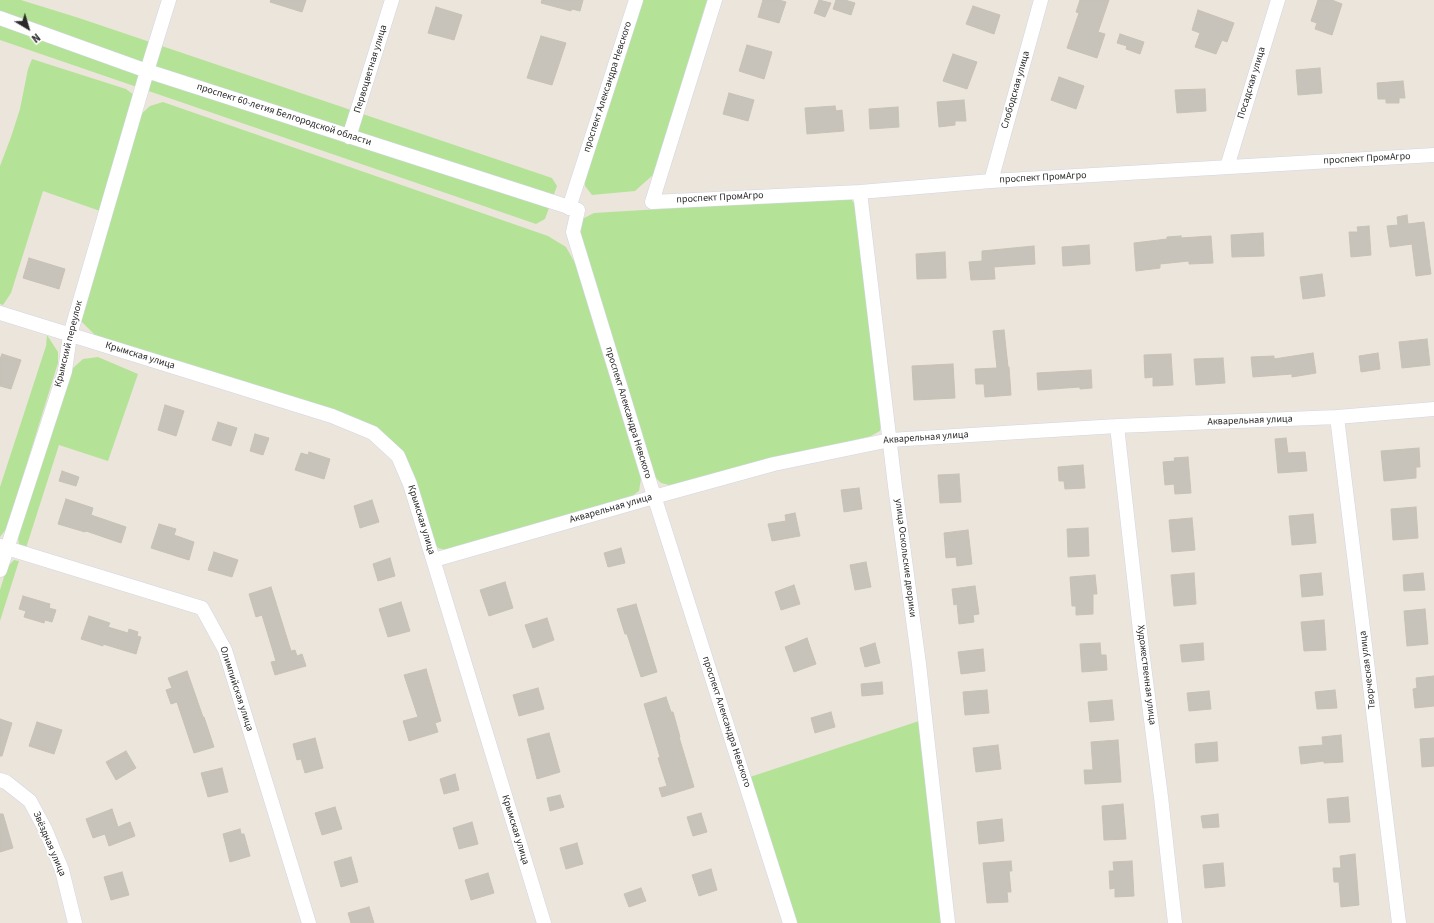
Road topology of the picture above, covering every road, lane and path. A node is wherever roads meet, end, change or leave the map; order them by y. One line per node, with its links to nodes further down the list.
1 (169, 0): 8 (street, Крымский переулок)
2 (392, 0): 9 (street, Первоцветная улица)
3 (636, 0): 14 (street, проспект Александра Невского)
4 (715, 0): 13 (street, проспект ПромАгро)
5 (1041, 0): 12 (street, Слободская улица)
6 (1278, 0): 11 (street, Посадская улица)
7 (0, 18): 8 (street, проспект 60-летия Белгородской области)
8 (147, 71): 9 (street, проспект 60-летия Белгородской области); 16 (street, Крымский переулок)
9 (349, 137): 14 (street, проспект 60-летия Белгородской области)
10 (1434, 155): 11 (street, проспект ПромАгро)
11 (1227, 167): 12 (street, проспект ПромАгро)
12 (991, 181): 13 (street, проспект ПромАгро)
13 (860, 192): 20 (street, улица Оскольские дворики)
14 (569, 208): 21 (street, проспект Александра Невского)
15 (0, 313): 16 (street, Крымская улица)
16 (70, 335): 22 (street, Крымский переулок); 23 (street, Крымская улица)
17 (1434, 410): 18 (street, Акварельная улица)
18 (1337, 417): 19 (street, Акварельная улица); 32 (street, Творческая улица)
19 (1117, 426): 20 (street, Акварельная улица); 31 (street, Художественная улица)
20 (890, 440): 21 (street, Акварельная улица); 30 (street, улица Оскольские дворики)
21 (654, 496): 23 (street, Акварельная улица); 29 (street, проспект Александра Невского)
22 (4, 547): 24 (street, Крымский переулок); 27 (street, Олимпийская улица)
23 (434, 560): 28 (street, Крымская улица)
24 (0, 570)
25 (0, 780): 26 (street, Звёздная улица)
26 (75, 923)
27 (309, 923)
28 (544, 923)
29 (790, 923)
30 (948, 923)
31 (1175, 923)
32 (1399, 923)

